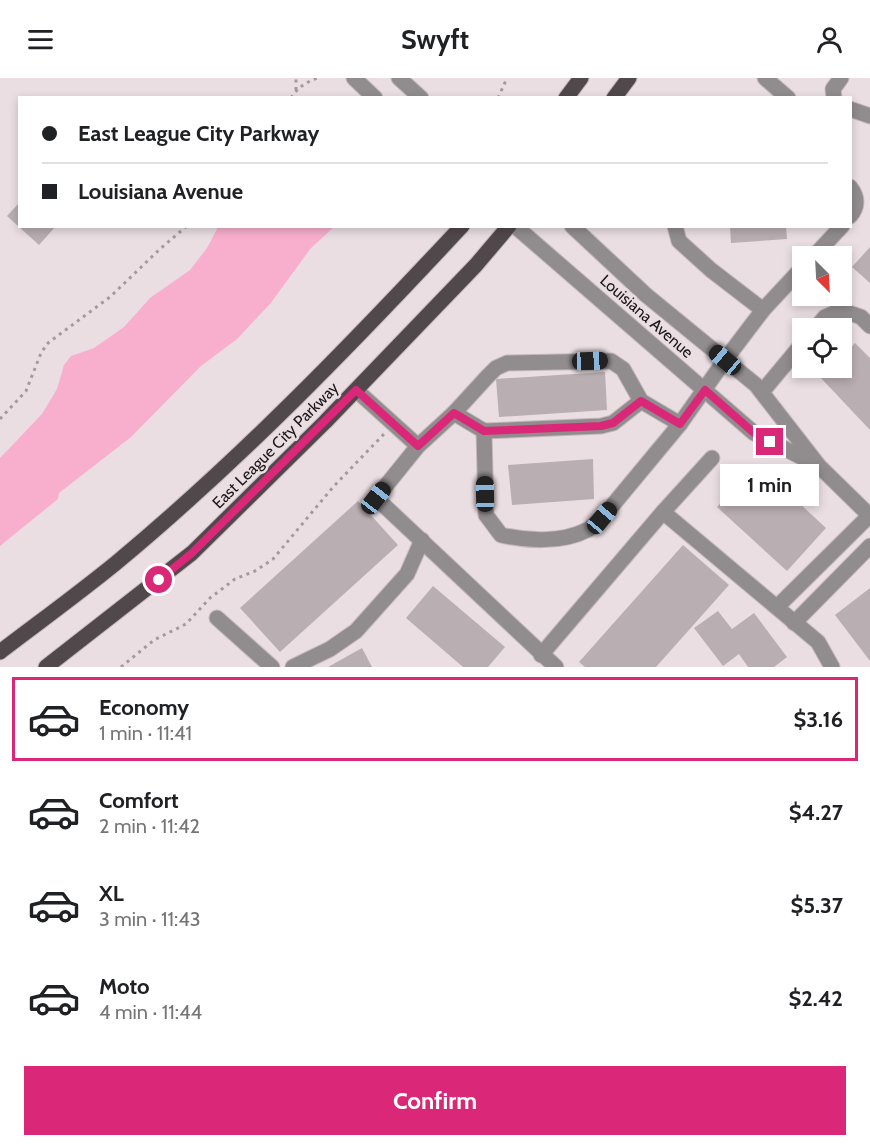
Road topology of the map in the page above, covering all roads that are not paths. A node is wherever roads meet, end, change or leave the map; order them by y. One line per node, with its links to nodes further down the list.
1 (354, 78): 8 (street)
2 (399, 78): 9 (street)
3 (581, 78): 10 (main road)
4 (629, 78): 7 (main road)
5 (765, 78): 11 (street)
6 (841, 78): 12 (street)
7 (620, 95)
8 (373, 96)
9 (420, 96)
10 (568, 96)
11 (786, 96)
12 (834, 96)
13 (852, 110): 14 (street)
14 (870, 116)
15 (852, 191): 16 (street)
16 (852, 214)
17 (460, 228): 49 (main road, East League City Parkway)
18 (507, 228): 30 (main road, East League City Parkway)
19 (517, 228): 31 (street, Louisiana Avenue)
20 (574, 228): 29 (street, Louisiana Avenue)
21 (676, 228): 25 (street)
22 (840, 228): 23 (street)
23 (823, 246)
24 (792, 279): 25 (street)
25 (763, 310): 29 (street)
26 (824, 318): 27 (street)
27 (870, 326)
28 (792, 356): 32 (street)
29 (725, 360): 31 (street); 32 (street, Louisiana Avenue)
30 (356, 390): 37 (street); 51 (main road, East League City Parkway)
31 (705, 390): 35 (street); 39 (street, Louisiana Avenue)
32 (762, 392): 39 (street, Louisiana Avenue)
33 (641, 401): 34 (street); 35 (street); 36 (street)
34 (454, 413): 36 (street); 37 (street)
35 (680, 424): 36 (street)
36 (484, 431)
37 (418, 446): 42 (street)
38 (712, 458): 40 (street)
39 (819, 466): 41 (street, Louisiana Avenue)
40 (663, 512): 46 (street); 50 (street)
41 (870, 516): 44 (street)
42 (422, 540): 50 (street); 53 (street)
43 (870, 546): 45 (street)
44 (806, 579): 45 (street); 46 (street)
45 (823, 594): 48 (street)
46 (777, 608): 48 (street)
47 (217, 618): 52 (street)
48 (794, 623): 55 (street)
49 (0, 652)
50 (541, 655): 54 (street)
51 (46, 667)
52 (272, 667)
53 (293, 667)
54 (556, 667)
55 (831, 667)

